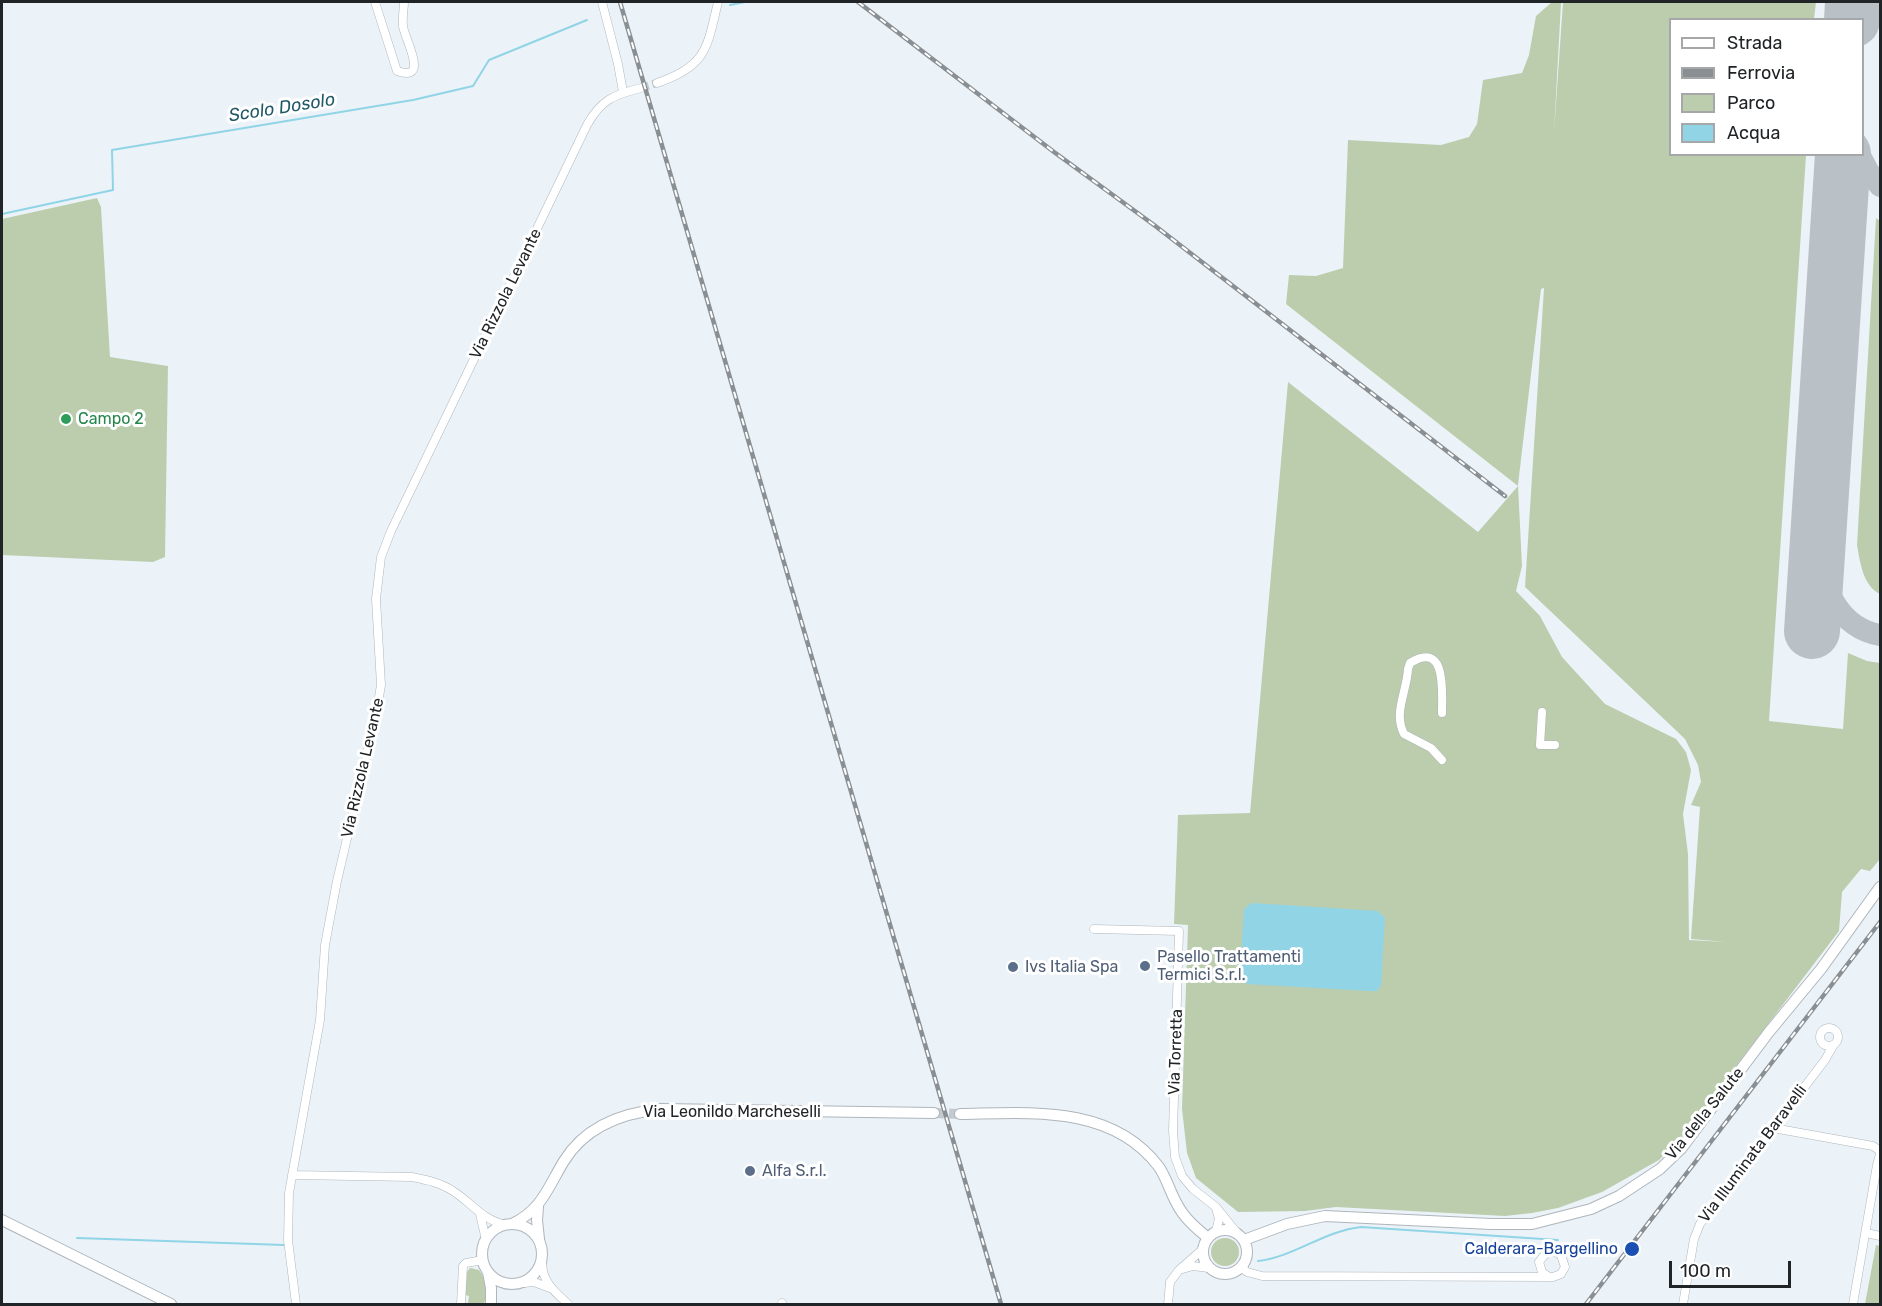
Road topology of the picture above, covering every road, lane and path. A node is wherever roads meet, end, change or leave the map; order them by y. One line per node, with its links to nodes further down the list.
1 (375, 2): 2 (street)
2 (404, 2)
3 (602, 2): 7 (street)
4 (718, 2): 5 (street)
5 (657, 83)
6 (641, 88): 7 (street, Via Rizzola Levante)
7 (623, 92): 19 (street, Via Rizzola Levante)
8 (1542, 712): 10 (street)
9 (1443, 713): 11 (street)
10 (1555, 745)
11 (1442, 760)
12 (1881, 887): 28 (street, Via della Salute)
13 (1094, 929): 21 (street, Via Torretta)
14 (1833, 1046): 17 (street, Via Illuminata Baravelli)
15 (934, 1113): 20 (street, Via Leonildo Marcheselli)
16 (960, 1114): 26 (street)
17 (1773, 1128): 18 (street); 49 (street, Via Illuminata Baravelli)
18 (1881, 1152): 25 (street)
19 (292, 1175): 22 (street); 44 (street, Via Rizzola Levante)
20 (538, 1207): 24 (street, Via Leonildo Marcheselli); 30 (street, Via Leonildo Marcheselli)
21 (1216, 1207): 26 (street); 28 (street, Via Torretta)
22 (479, 1213): 24 (street); 29 (street)
23 (2, 1220): 43 (street)
24 (509, 1224): 29 (street); 30 (street)
25 (1866, 1233): 27 (street); 50 (street)
26 (1212, 1234): 28 (street, Via della Salute); 31 (street)
27 (1881, 1236)
28 (1241, 1237): 35 (street)
29 (486, 1240): 32 (street)
30 (540, 1243): 33 (street)
31 (1203, 1249): 36 (street); 37 (street)
32 (483, 1260): 38 (street); 45 (street)
33 (542, 1262): 41 (street); 42 (street)
34 (1539, 1266): 39 (street); 39 (street); 40 (street)
35 (1241, 1267): 36 (street); 40 (street)
36 (1209, 1268): 37 (street)
37 (1179, 1270): 48 (street)
38 (488, 1272): 41 (street); 46 (street)
39 (1549, 1277): 40 (street)
40 (1527, 1278)
41 (520, 1284): 42 (street); 46 (street)
42 (550, 1288): 47 (street)
43 (171, 1305)
44 (296, 1305)
45 (461, 1305)
46 (491, 1305)
47 (568, 1305)
48 (1168, 1305)
49 (1683, 1305)
50 (1853, 1305)

